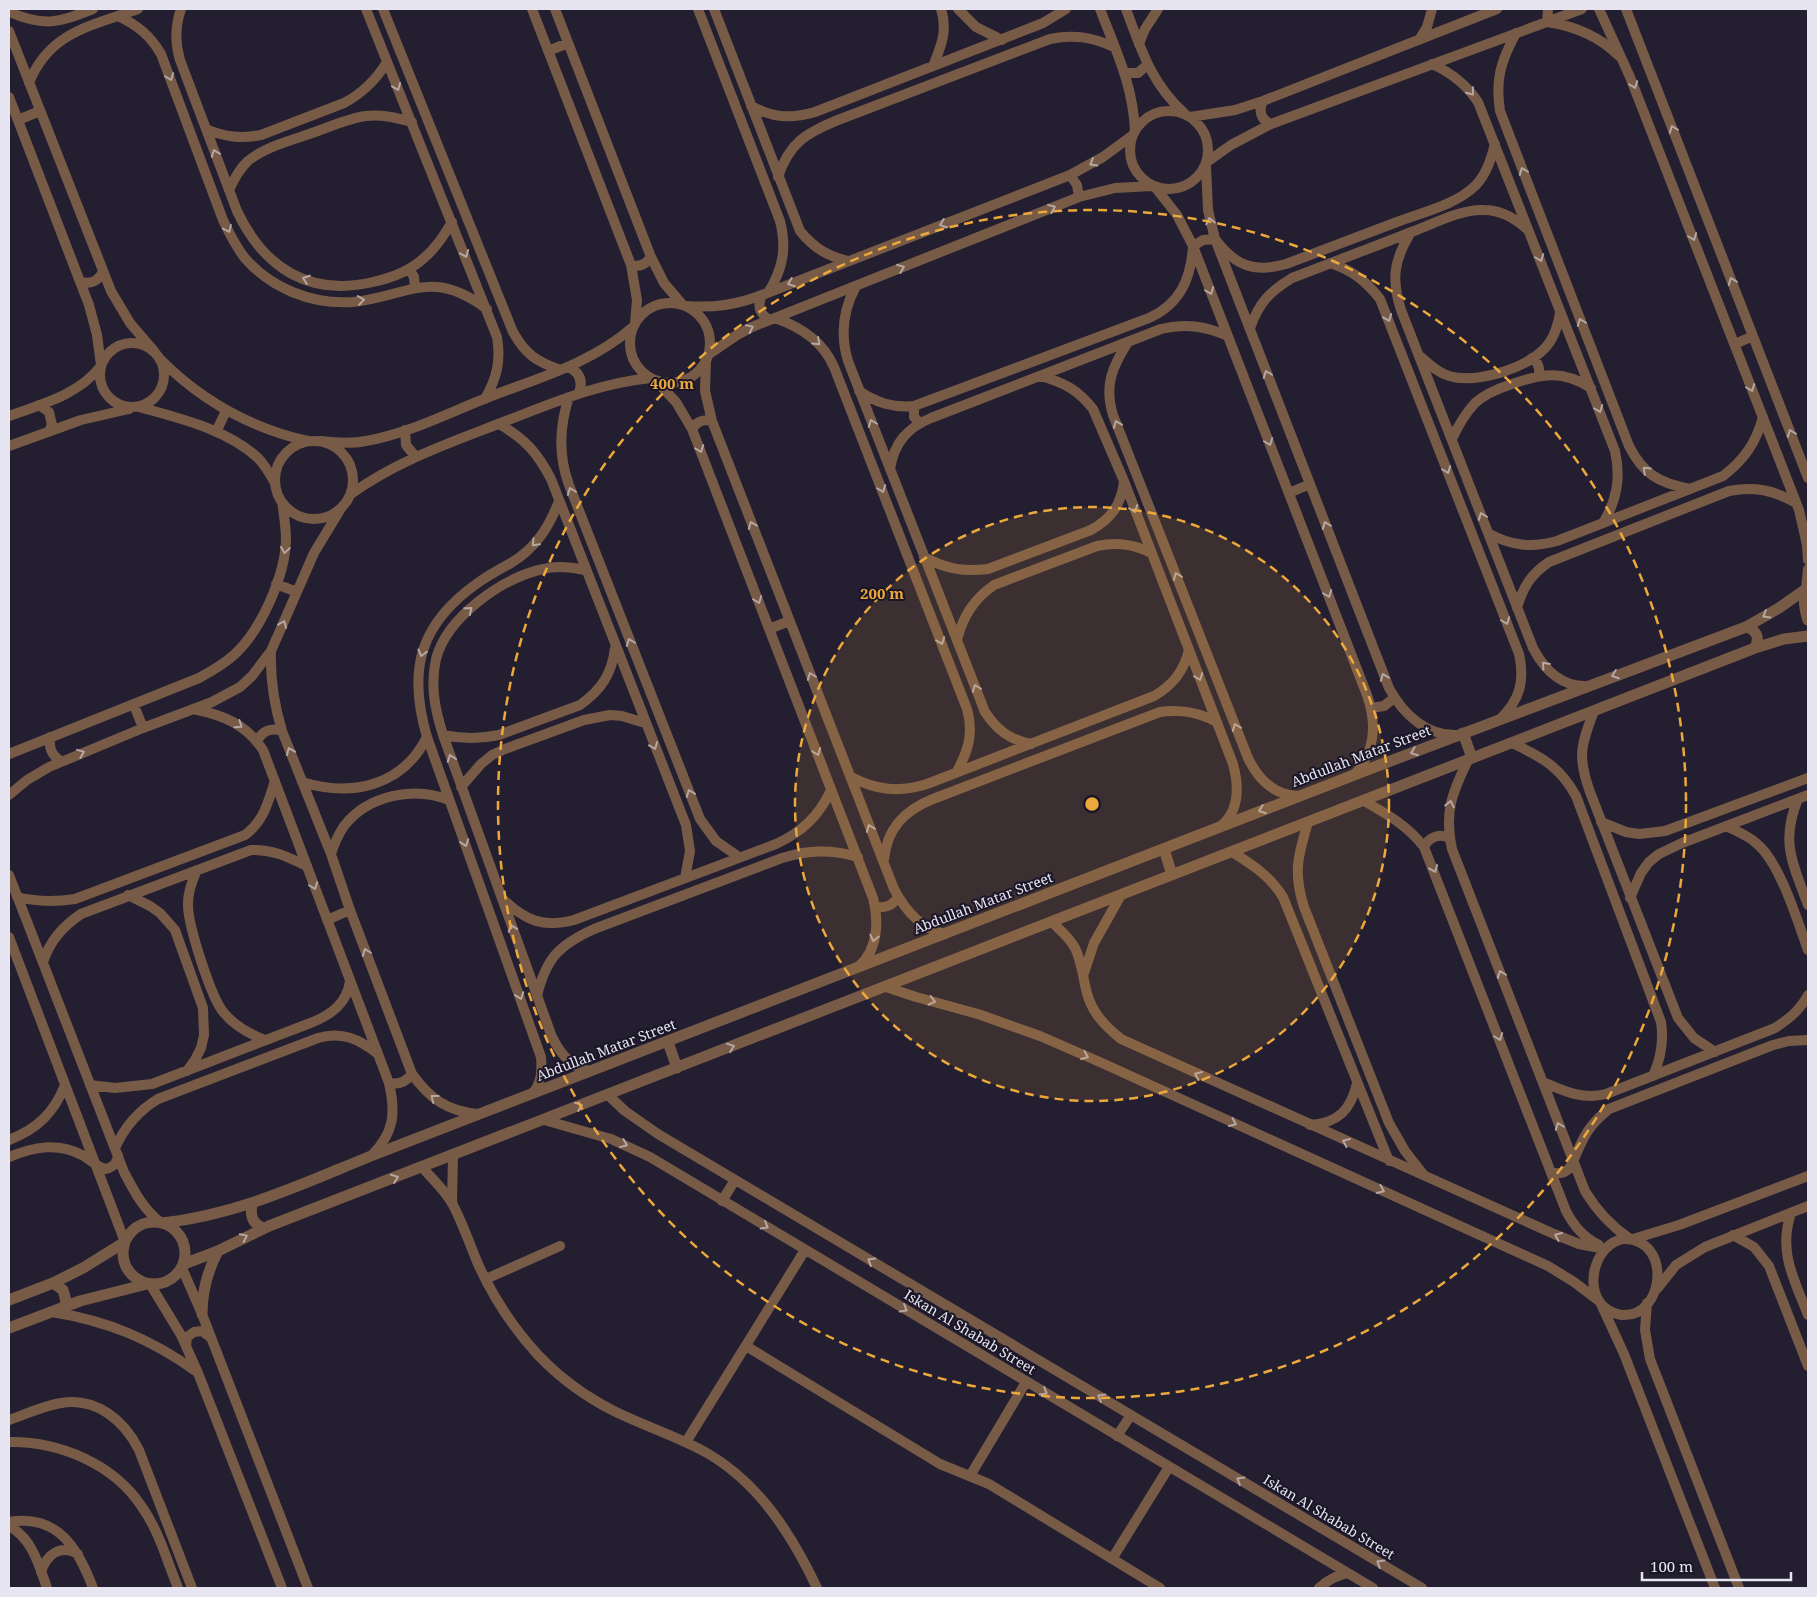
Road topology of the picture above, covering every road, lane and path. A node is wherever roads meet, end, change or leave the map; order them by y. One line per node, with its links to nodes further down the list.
1 (93, 9): 23 (street)
2 (138, 9): 24 (street)
3 (182, 9): 35 (street)
4 (366, 9): 40 (street)
5 (383, 9): 64 (street)
6 (532, 9): 37 (street)
7 (555, 9): 32 (street)
8 (698, 9): 75 (street)
9 (714, 9): 49 (street)
10 (941, 9): 43 (street)
11 (958, 9): 30 (street)
12 (1066, 9): 29 (street)
13 (1100, 9): 34 (street)
14 (1126, 9): 33 (street)
15 (1158, 9): 33 (street)
16 (1432, 9): 31 (street)
17 (1497, 9): 31 (street)
18 (1548, 9): 25 (street)
19 (1582, 9): 25 (street)
20 (1599, 9): 39 (street)
21 (1626, 9): 106 (street, one-way to 21)
22 (9, 12): 23 (street)
23 (74, 16): 27 (street)
24 (118, 16): 27 (street); 38 (street)
25 (1547, 22): 28 (street); 39 (street)
26 (9, 30): 45 (street)
27 (80, 31): 45 (street)
28 (1516, 33): 41 (street); 52 (street)
29 (1016, 35): 30 (street); 36 (street)
30 (1002, 40): 43 (street)
31 (1419, 40): 47 (street)
32 (568, 43): 37 (street); 82 (street)
33 (1139, 44): 42 (street)
34 (1114, 47): 36 (street); 44 (street)
35 (176, 48): 38 (street); 60 (street)
36 (1022, 50): 57 (street)
37 (548, 51): 86 (street)
38 (161, 54): 92 (street, one-way to 92)
39 (1624, 60): 109 (street, one-way to 109)
40 (387, 62): 48 (street); 58 (street, one-way to 58)
41 (1432, 64): 54 (street, one-way to 54); 59 (street)
42 (1147, 65): 44 (street); 53 (street)
43 (933, 66): 50 (street)
44 (1125, 73): 61 (street)
45 (29, 83): 51 (street)
46 (9, 96): 56 (street)
47 (1263, 101): 53 (street); 59 (street)
48 (344, 103): 55 (street); 62 (street)
49 (751, 106): 50 (street); 69 (street)
50 (832, 106): 57 (street)
51 (40, 111): 56 (street); 88 (street)
52 (1500, 111): 54 (street); 146 (street, one-way to 52)
53 (1188, 116): 61 (street); 67 (street)
54 (1484, 116): 63 (street)
55 (351, 119): 58 (street); 65 (street)
56 (18, 120): 90 (street)
57 (838, 120): 69 (street)
58 (412, 122): 66 (street)
59 (1271, 124): 67 (street)
60 (206, 129): 62 (street); 71 (street, one-way to 60)
61 (1134, 133): 68 (street, one-way to 68); 70 (street)
62 (262, 134): 65 (street)
63 (1495, 144): 73 (street); 78 (street)
64 (439, 145): 66 (street); 104 (street)
65 (266, 150): 71 (street)
66 (424, 152): 77 (street)
67 (1206, 164): 70 (street); 80 (street, one-way to 67)
68 (1070, 175): 72 (street); 83 (street, one-way to 83)
69 (778, 177): 74 (street)
70 (1153, 186): 72 (street); 81 (street)
71 (229, 190): 87 (street, one-way to 71)
72 (1079, 197): 91 (street, one-way to 72)
73 (1436, 208): 76 (street); 84 (street)
74 (793, 216): 75 (street); 83 (street)
75 (780, 221): 93 (street)
76 (1441, 221): 78 (street); 79 (street)
77 (452, 222): 87 (street); 97 (street, one-way to 97)
78 (1529, 231): 98 (street, one-way to 98)
79 (1411, 232): 85 (street); 94 (street)
80 (1215, 239): 81 (street); 84 (street); 102 (street)
81 (1193, 246): 99 (street); 105 (street, one-way to 105)
82 (650, 258): 86 (street); 96 (street)
83 (849, 261): 93 (street, one-way to 93)
84 (1286, 264): 89 (street)
85 (1330, 264): 89 (street); 95 (street)
86 (631, 265): 101 (street)
87 (409, 269): 92 (street)
88 (102, 272): 90 (street); 111 (street)
89 (1292, 278): 102 (street)
90 (81, 282): 116 (street)
91 (856, 286): 100 (street); 110 (street)
92 (415, 287): 97 (street)
93 (765, 294): 96 (street); 100 (street)
94 (1396, 294): 95 (street); 112 (street)
95 (1380, 299): 199 (street, one-way to 199)
96 (684, 305): 101 (street); 113 (street)
97 (487, 309): 107 (street)
98 (1560, 311): 114 (street); 122 (street)
99 (1156, 315): 103 (street); 129 (street)
100 (772, 319): 113 (street, one-way to 100); 115 (street, one-way to 115)
101 (634, 326): 117 (street); 121 (street)
102 (1250, 328): 156 (street, one-way to 102)
103 (1161, 330): 105 (street); 108 (street)
104 (513, 332): 107 (street); 117 (street)
105 (1228, 336): 159 (street, one-way to 159)
106 (1754, 336): 109 (street); 152 (street, one-way to 106)
107 (497, 337): 126 (street)
108 (1128, 342): 119 (street); 127 (street)
109 (1735, 344): 134 (street, one-way to 134)
110 (846, 354): 115 (street); 123 (street)
111 (157, 355): 116 (street); 130 (street); 132 (street)
112 (1419, 356): 120 (street); 142 (street)
113 (708, 358): 121 (street); 135 (street)
114 (1532, 358): 118 (street); 120 (street)
115 (831, 360): 170 (street, one-way to 170)
116 (100, 366): 128 (street); 130 (street)
117 (564, 368): 125 (street); 126 (street)
118 (1538, 375): 122 (street); 124 (street)
119 (1041, 376): 131 (street); 136 (street)
120 (1482, 377): 124 (street)
121 (653, 379): 125 (street); 138 (street)
122 (1591, 388): 147 (street, one-way to 147)
123 (859, 390): 129 (street); 149 (street, one-way to 123)
124 (1489, 394): 142 (street)
125 (574, 395): 137 (street); 150 (street)
126 (486, 399): 139 (street)
127 (1110, 403): 131 (street); 173 (street, one-way to 127)
128 (39, 405): 133 (street); 140 (street)
129 (914, 406): 136 (street)
130 (136, 407): 140 (street); 141 (street)
131 (1093, 409): 154 (street)
132 (226, 411): 141 (street); 143 (street)
133 (9, 416)
134 (1762, 417): 151 (street); 163 (street)
135 (712, 421): 138 (street); 188 (street, one-way to 135)
136 (920, 423): 149 (street)
137 (499, 424): 148 (street); 153 (street)
138 (692, 429): 191 (street, one-way to 191)
139 (405, 430): 144 (street); 148 (street)
140 (49, 431): 145 (street)
141 (216, 432): 155 (street)
142 (1452, 439): 169 (street, one-way to 142)
143 (309, 441): 144 (street); 155 (street)
144 (321, 441): 160 (street)
145 (9, 446)
146 (1628, 446): 147 (street); 157 (street, one-way to 146)
147 (1615, 451): 165 (street)
148 (415, 456): 160 (street)
149 (890, 470): 168 (street)
150 (565, 474): 153 (street); 253 (street, one-way to 150)
151 (1722, 476): 157 (street); 158 (street)
152 (1808, 478)
153 (551, 479): 161 (street)
154 (1124, 481): 167 (street); 174 (street, one-way to 174)
155 (275, 483): 162 (street)
156 (1310, 484): 159 (street); 204 (street, one-way to 156)
157 (1690, 489): 165 (street)
158 (1729, 491): 163 (street); 175 (street)
159 (1289, 493): 207 (street, one-way to 207)
160 (351, 494): 164 (street)
161 (559, 501): 178 (street, one-way to 178); 181 (street)
162 (282, 502): 164 (street); 183 (street, one-way to 183)
163 (1796, 503): 166 (street)
164 (340, 510): 186 (street)
165 (1603, 523): 171 (street)
166 (1805, 524): 177 (street)
167 (1091, 530): 172 (street); 179 (street)
168 (915, 533): 170 (street); 176 (street)
169 (1488, 533): 171 (street); 187 (street)
170 (901, 538): 212 (street, one-way to 212)
171 (1557, 542): 175 (street)
172 (1097, 546): 174 (street); 184 (street)
173 (1167, 552): 174 (street); 229 (street, one-way to 173)
174 (1152, 555): 197 (street)
175 (1563, 556): 187 (street)
176 (924, 557): 179 (street); 193 (street)
177 (1808, 560)
178 (512, 562): 182 (street); 202 (street, one-way to 202)
179 (988, 569): 184 (street)
180 (1808, 569): 185 (street)
181 (585, 570): 182 (street); 194 (street)
182 (520, 577): 201 (street, one-way to 182)
183 (276, 584): 186 (street); 205 (street)
184 (994, 585): 193 (street)
185 (1807, 588): 189 (street); 190 (street, Abdullah Matar Street, one-way to 190)
186 (297, 592): 198 (street, one-way to 186)
187 (1517, 608): 195 (street)
188 (789, 620): 191 (street); 235 (street, one-way to 188)
189 (1808, 620)
190 (1746, 627): 196 (street); 200 (street, Abdullah Matar Street, one-way to 200)
191 (769, 629): 242 (street, one-way to 242)
192 (1808, 636): 196 (street)
193 (957, 640): 210 (street, one-way to 193)
194 (615, 647): 206 (street); 216 (street)
195 (1533, 648): 199 (street); 200 (street, one-way to 195)
196 (1755, 648): 209 (street)
197 (1189, 650): 203 (street); 215 (street, one-way to 215)
198 (271, 651): 208 (street); 218 (street)
199 (1519, 654): 213 (street)
200 (1587, 686): 213 (street, Abdullah Matar Street)
201 (433, 691): 202 (street); 220 (street)
202 (418, 694): 223 (street)
203 (1154, 696): 211 (street); 226 (street)
204 (1394, 698): 207 (street); 219 (street)
205 (134, 705): 217 (street); 222 (street)
206 (580, 705): 214 (street); 221 (street)
207 (1371, 708): 234 (street)
208 (193, 709): 217 (street); 224 (street, one-way to 224)
209 (1594, 711): 225 (street); 243 (street)
210 (985, 712): 212 (street); 226 (street)
211 (1160, 712): 215 (street); 252 (street)
212 (969, 717): 233 (street)
213 (1500, 719): 219 (street, Abdullah Matar Street)
214 (584, 720): 216 (street); 227 (street)
215 (1217, 722): 232 (street)
216 (645, 723): 257 (street, one-way to 257)
217 (143, 728): 231 (street, one-way to 217)
218 (282, 731): 224 (street); 238 (street, one-way to 218)
219 (1460, 734): 230 (street); 234 (street, Abdullah Matar Street, one-way to 234)
220 (442, 735): 221 (street); 240 (street, one-way to 220)
221 (500, 735): 227 (street)
222 (50, 737): 228 (street); 231 (street)
223 (427, 737): 239 (street); 250 (street)
224 (257, 741): 237 (street)
225 (1512, 743): 230 (street); 247 (street)
226 (1031, 744): 233 (street)
227 (505, 749): 240 (street)
228 (9, 754)
229 (1248, 758): 232 (street); 246 (street)
230 (1470, 759): 251 (street); 263 (street, one-way to 230)
231 (61, 762): 244 (street)
232 (1233, 764): 260 (street)
233 (956, 773): 241 (street)
234 (1353, 775): 246 (street, Abdullah Matar Street)
235 (851, 777): 241 (street); 274 (street, one-way to 235)
236 (1808, 778): 261 (street)
237 (275, 781): 262 (street); 276 (street)
238 (302, 782): 239 (street); 270 (street)
239 (375, 784): 249 (street)
240 (461, 787): 254 (street)
241 (912, 789): 252 (street)
242 (831, 790): 264 (street); 271 (street)
243 (1590, 792): 247 (street); 256 (street)
244 (9, 795)
245 (1808, 795): 248 (street)
246 (1299, 796): 260 (street, Abdullah Matar Street, one-way to 260)
247 (1576, 796): 314 (street)
248 (1798, 799): 259 (street); 275 (street)
249 (381, 800): 250 (street); 270 (street)
250 (449, 800): 258 (street)
251 (1364, 801): 255 (street); 265 (street)
252 (918, 805): 274 (street)
253 (700, 819): 257 (street); 272 (street)
254 (473, 820): 258 (street); 289 (street)
255 (1308, 822): 269 (street); 282 (street)
256 (1601, 822): 261 (street); 290 (street)
257 (686, 825): 281 (street)
258 (458, 826): 322 (street, one-way to 322)
259 (1726, 826): 266 (street); 278 (street)
260 (1220, 827): 267 (street, Abdullah Matar Street)
261 (1666, 831): 266 (street)
262 (245, 835): 268 (street); 288 (street)
263 (1450, 838): 265 (street); 331 (street, one-way to 263)
264 (776, 844): 272 (street); 273 (street)
265 (1424, 848): 358 (street, one-way to 358)
266 (1671, 848): 290 (street)
267 (1164, 849): 279 (street); 301 (street, Abdullah Matar Street)
268 (251, 850): 276 (street); 277 (street)
269 (1232, 852): 279 (street); 287 (street)
270 (331, 854): 293 (street)
271 (858, 857): 273 (street); 292 (street)
272 (739, 858): 281 (street)
273 (782, 858): 299 (street)
274 (883, 863): 286 (street)
275 (1793, 865): 278 (street); 291 (street)
276 (307, 866): 296 (street, one-way to 296)
277 (197, 870): 283 (street); 298 (street)
278 (1777, 870): 303 (street)
279 (1172, 875): 284 (street)
280 (9, 876): 285 (street)
281 (685, 878): 295 (street)
282 (1300, 893): 287 (street); 342 (street)
283 (128, 895): 294 (street); 300 (street)
284 (1121, 895): 297 (street); 306 (street)
285 (17, 896): 288 (street); 304 (street)
286 (898, 897): 292 (street); 301 (street)
287 (1283, 897): 333 (street)
288 (75, 898): 294 (street)
289 (501, 898): 295 (street); 310 (street, one-way to 289)
290 (1630, 898): 312 (street)
291 (1808, 905)
292 (875, 907): 305 (street, one-way to 305)
293 (350, 910): 296 (street); 329 (street, one-way to 293)
294 (81, 914): 304 (street)
295 (588, 915): 299 (street)
296 (327, 920): 307 (street)
297 (1052, 922): 306 (street); 308 (street)
298 (190, 925): 300 (street); 311 (street)
299 (594, 929): 310 (street)
300 (175, 930): 313 (street)
301 (945, 934): 305 (street, Abdullah Matar Street)
302 (9, 937): 335 (street)
303 (1808, 950)
304 (43, 962): 336 (street)
305 (856, 968): 321 (street, Abdullah Matar Street)
306 (1083, 977): 346 (street, one-way to 306)
307 (351, 980): 315 (street); 325 (street)
308 (886, 987): 326 (street, one-way to 308); 382 (street, one-way to 382)
309 (1808, 995): 316 (street)
310 (537, 997): 318 (street)
311 (216, 1002): 313 (street); 319 (street)
312 (1672, 1007): 314 (street); 324 (street)
313 (202, 1008): 327 (street)
314 (1658, 1012): 330 (street)
315 (319, 1019): 317 (street); 319 (street)
316 (1775, 1028): 323 (street); 324 (street)
317 (325, 1036): 325 (street); 340 (street)
318 (552, 1037): 322 (street); 328 (street)
319 (265, 1040): 327 (street)
320 (1808, 1040): 323 (street)
321 (668, 1042): 326 (street); 328 (street, Abdullah Matar Street)
322 (537, 1043): 338 (street)
323 (1781, 1043): 341 (street)
324 (1715, 1052): 330 (street)
325 (378, 1054): 332 (street)
326 (677, 1068): 339 (street)
327 (187, 1071): 334 (street)
328 (591, 1071): 338 (street, Abdullah Matar Street)
329 (412, 1074): 332 (street); 344 (street, one-way to 329)
330 (1653, 1076): 337 (street)
331 (1542, 1082): 337 (street); 355 (street, one-way to 331)
332 (390, 1083): 353 (street)
333 (1357, 1083): 343 (street); 346 (street)
334 (152, 1084): 336 (street); 340 (street)
335 (65, 1085): 347 (street); 356 (street)
336 (90, 1085): 350 (street)
337 (1615, 1090): 341 (street)
338 (534, 1093): 344 (street, Abdullah Matar Street)
339 (608, 1095): 345 (street, one-way to 339); 361 (street, Iskan Al Shabab Street)
340 (158, 1099): 350 (street)
341 (1620, 1104): 355 (street)
342 (1382, 1105): 343 (street); 359 (street)
343 (1368, 1110): 354 (street)
344 (478, 1114): 353 (street, Abdullah Matar Street)
345 (544, 1120): 351 (street); 362 (street, Iskan Al Shabab Street, one-way to 362)
346 (1309, 1125): 354 (street, one-way to 346)
347 (27, 1132): 348 (street); 349 (street)
348 (9, 1140)
349 (33, 1148): 352 (street); 356 (street)
350 (116, 1151): 356 (street); 367 (street)
351 (453, 1155): 357 (street); 363 (street)
352 (9, 1156)
353 (371, 1156): 364 (street, Abdullah Matar Street)
354 (1389, 1161): 359 (street)
355 (1573, 1162): 358 (street); 370 (street)
356 (95, 1164): 371 (street)
357 (422, 1167): 363 (street); 368 (street, one-way to 357)
358 (1551, 1172): 373 (street)
359 (1425, 1176): 373 (street, one-way to 359)
360 (1808, 1176): 370 (street)
361 (735, 1180): 362 (street); 394 (street, Iskan Al Shabab Street, one-way to 361)
362 (722, 1201): 374 (street, Iskan Al Shabab Street, one-way to 374)
363 (452, 1203): 377 (street)
364 (252, 1204): 367 (street, Abdullah Matar Street); 368 (street)
365 (1808, 1206): 366 (street)
366 (1791, 1213): 369 (street); 386 (street)
367 (162, 1223): 371 (street); 376 (street)
368 (263, 1228): 375 (street, one-way to 368)
369 (1732, 1235): 380 (street); 391 (street)
370 (1631, 1239): 373 (street); 380 (street)
371 (125, 1242): 378 (street); 379 (street)
372 (560, 1246): 377 (street)
373 (1605, 1248): 382 (street)
374 (805, 1250): 390 (street); 393 (street, Iskan Al Shabab Street, one-way to 393)
375 (218, 1251): 376 (street); 385 (street)
376 (183, 1266): 379 (street); 385 (street)
377 (486, 1279): 398 (street)
378 (53, 1283): 381 (street); 383 (street)
379 (148, 1284): 383 (street); 389 (street)
380 (1651, 1299): 382 (street); 418 (street)
381 (9, 1300)
382 (1600, 1302): 417 (street)
383 (64, 1307): 384 (street)
384 (52, 1312): 387 (street); 392 (street)
385 (202, 1314): 388 (street)
386 (1808, 1315)
387 (9, 1328)
388 (210, 1337): 389 (street); 411 (street)
389 (186, 1346): 392 (street)
390 (746, 1346): 398 (street); 400 (street)
391 (1808, 1366)
392 (198, 1373): 410 (street)
393 (1026, 1382): 396 (street, Iskan Al Shabab Street, one-way to 396); 400 (street)
394 (1131, 1415): 396 (street); 416 (street, Iskan Al Shabab Street, one-way to 394)
395 (9, 1420): 409 (street)
396 (1117, 1436): 399 (street, Iskan Al Shabab Street)
397 (9, 1442): 408 (street)
398 (686, 1442): 412 (street)
399 (1169, 1467): 403 (street); 405 (street, Iskan Al Shabab Street)
400 (970, 1476): 403 (street)
401 (9, 1524): 402 (street); 404 (street)
402 (79, 1555): 404 (street); 407 (street)
403 (1112, 1559): 413 (street)
404 (41, 1572): 406 (street)
405 (1348, 1573): 414 (street); 415 (street, Iskan Al Shabab Street)
406 (47, 1588)
407 (93, 1588)
408 (178, 1588)
409 (192, 1588)
410 (282, 1588)
411 (308, 1588)
412 (817, 1588)
413 (1160, 1588)
414 (1319, 1588)
415 (1373, 1588)
416 (1422, 1588)
417 (1715, 1588)
418 (1739, 1588)

